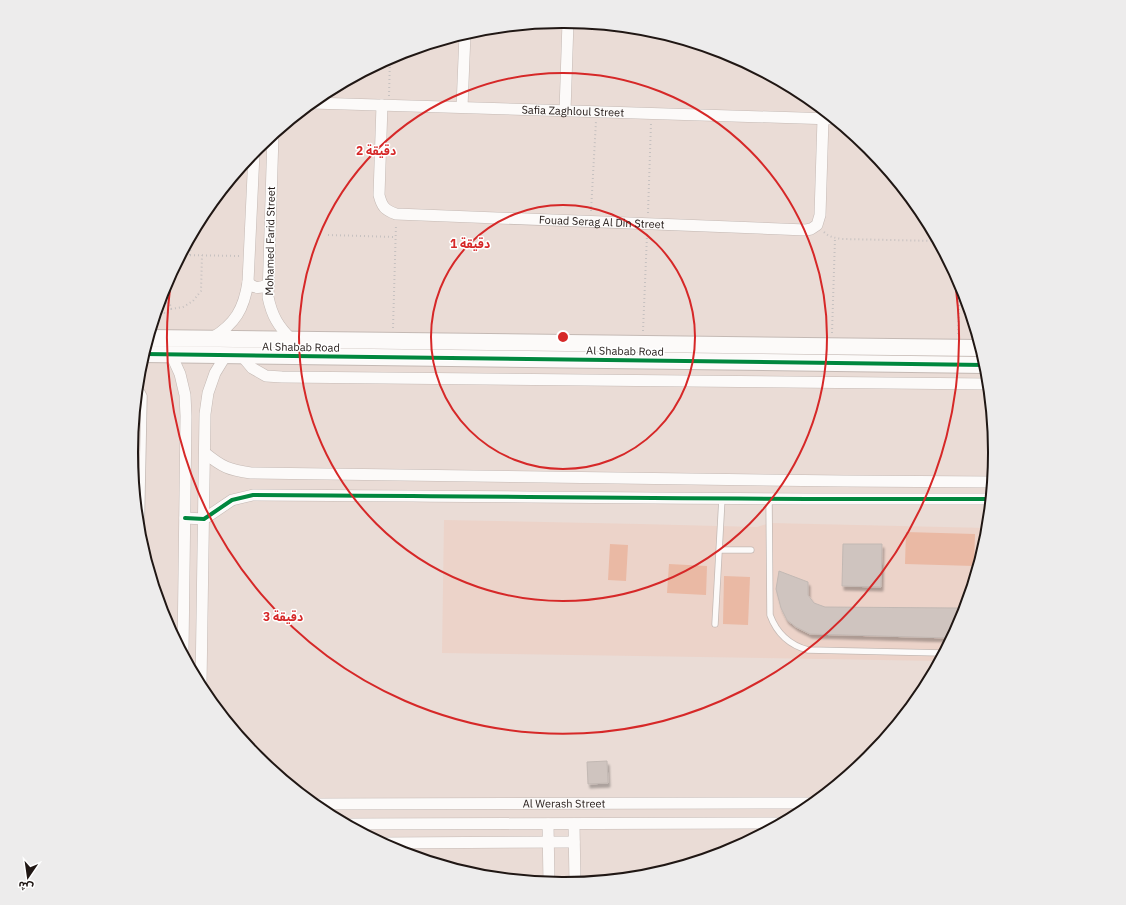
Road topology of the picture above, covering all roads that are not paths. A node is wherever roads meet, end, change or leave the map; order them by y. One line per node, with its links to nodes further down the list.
1 (568, 28): 6 (street)
2 (465, 39): 5 (street)
3 (322, 103): 4 (street, Safia Zaghloul Street)
4 (385, 105): 5 (street, Safia Zaghloul Street); 8 (street, Fouad Serag Al Din Street)
5 (462, 107): 6 (street, Safia Zaghloul Street)
6 (565, 111): 7 (street, Safia Zaghloul Street)
7 (825, 119)
8 (828, 121)
9 (274, 142): 12 (street, Mohamed Farid Street)
10 (254, 162): 11 (street, Mohamed Farid Street)
11 (248, 282): 12 (street); 14 (street, Mohamed Farid Street)
12 (268, 284): 15 (street, Mohamed Farid Street)
13 (154, 338): 14 (street, Al Shabab Road)
14 (211, 339): 15 (street, Al Shabab Road)
15 (292, 340): 16 (street, Al Shabab Road)
16 (974, 348)
17 (151, 354): 18 (street, Al Shabab Road)
18 (171, 354): 19 (street, Al Shabab Road); 36 (street)
19 (226, 355): 20 (street, Al Shabab Road); 24 (street)
20 (242, 356): 21 (street, Al Shabab Road); 22 (street)
21 (978, 365)
22 (982, 384)
23 (143, 393): 35 (lane)
24 (205, 453): 25 (street); 37 (street)
25 (550, 477): 26 (street); 29 (street)
26 (643, 478): 27 (street); 30 (street)
27 (844, 481): 28 (street); 34 (street)
28 (987, 482)
29 (550, 496): 30 (street); 37 (street)
30 (642, 498): 31 (street)
31 (722, 498): 32 (street); 38 (lane)
32 (769, 499): 34 (street); 42 (lane)
33 (985, 499): 34 (street)
34 (844, 500)
35 (142, 506)
36 (185, 518): 37 (street); 41 (street)
37 (204, 519): 43 (street)
38 (719, 550): 39 (lane); 40 (lane)
39 (751, 550)
40 (715, 624)
41 (183, 642)
42 (937, 653)
43 (201, 675)
44 (802, 803): 45 (street, Al Werash Street)
45 (326, 804)
46 (769, 823): 49 (street, Al Werash Street)
47 (358, 824): 48 (street, Al Werash Street)
48 (548, 824): 49 (street, Al Werash Street); 50 (street)
49 (574, 824): 51 (street)
50 (548, 842): 51 (street); 52 (street); 53 (street)
51 (574, 842): 54 (street)
52 (396, 843)
53 (549, 876)
54 (575, 877)

